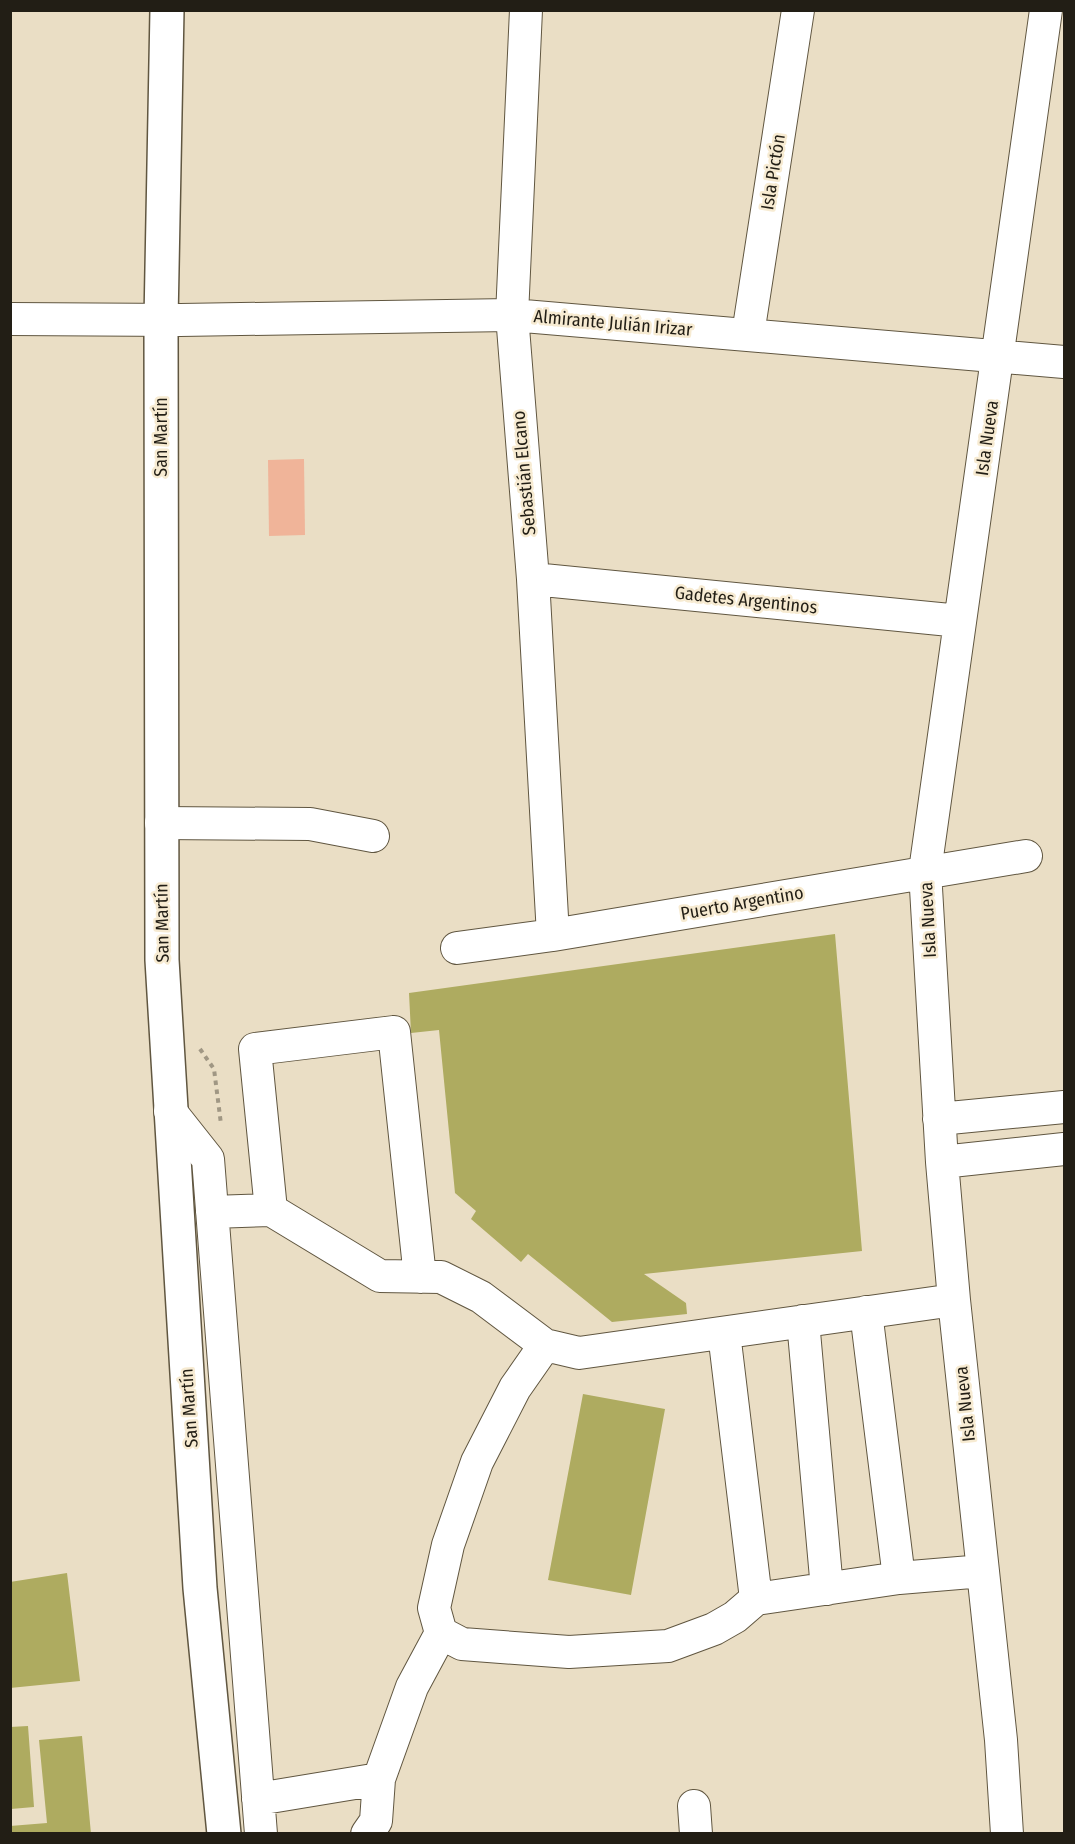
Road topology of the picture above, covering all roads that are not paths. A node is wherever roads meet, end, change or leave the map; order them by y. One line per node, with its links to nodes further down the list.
1 (167, 10): 7 (main road, San Martín)
2 (526, 10): 5 (street, Sebastián Elcano)
3 (798, 10): 8 (street, Isla Pictón)
4 (1046, 10): 9 (street, Isla Nueva)
5 (512, 315): 7 (street, Almirante Julián Irizar); 8 (street, Almirante Julián Irizar); 11 (street, Sebastián Elcano)
6 (10, 319): 7 (street, Almirante Julián Irizar)
7 (161, 320): 13 (main road, San Martín)
8 (748, 334): 9 (street, Almirante Julián Irizar)
9 (999, 357): 10 (street, Almirante Julián Irizar); 12 (street, Isla Nueva)
10 (1065, 362)
11 (533, 579): 12 (street, Gadetes Argentinos); 17 (street, Sebastián Elcano)
12 (960, 621): 16 (street, Isla Nueva)
13 (161, 823): 14 (street); 20 (main road, San Martín)
14 (373, 836)
15 (1026, 856): 16 (street, Puerto Argentino)
16 (925, 871): 17 (street, Puerto Argentino); 21 (street, Isla Nueva)
17 (553, 935): 18 (street, Puerto Argentino)
18 (457, 948)
19 (1065, 1107): 21 (street)
20 (170, 1111): 25 (street); 39 (main road, San Martín)
21 (939, 1119): 23 (street, Isla Nueva)
22 (1065, 1149): 23 (street)
23 (942, 1162): 27 (street, Isla Nueva)
24 (271, 1210): 25 (street); 26 (street); 26 (street)
25 (212, 1212): 38 (street)
26 (420, 1277): 31 (street)
27 (954, 1300): 28 (street); 32 (street, Isla Nueva)
28 (866, 1312): 29 (street); 33 (street)
29 (803, 1321): 30 (street); 34 (street)
30 (724, 1333): 31 (street); 35 (street)
31 (545, 1346): 36 (street)
32 (983, 1571): 33 (street); 42 (street, Isla Nueva)
33 (899, 1578): 34 (street)
34 (827, 1588): 35 (street)
35 (756, 1599): 36 (street)
36 (441, 1633): 37 (street)
37 (379, 1779): 38 (street); 41 (street)
38 (258, 1799): 40 (street)
39 (224, 1833)
40 (261, 1833)
41 (367, 1833)
42 (1007, 1833)

